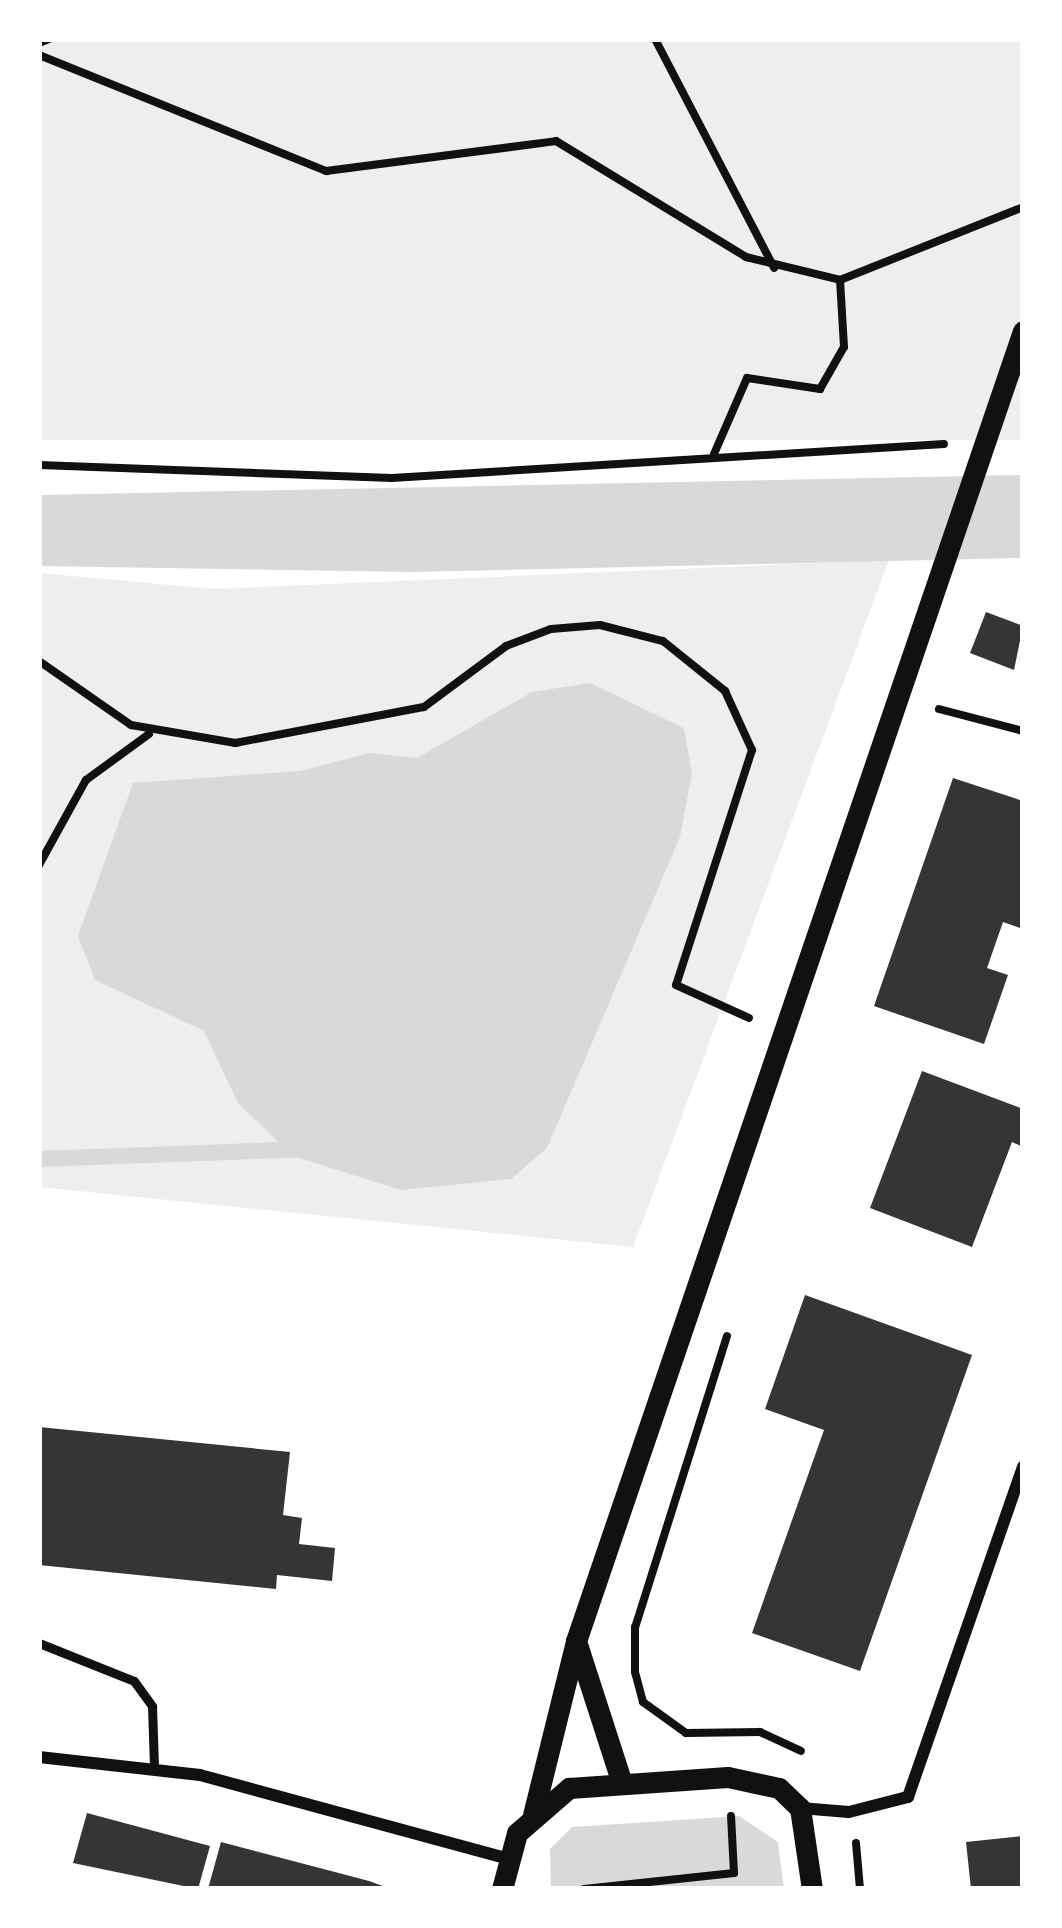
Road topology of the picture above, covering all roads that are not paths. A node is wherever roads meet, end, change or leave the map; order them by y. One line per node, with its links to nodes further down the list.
1 (1023, 332): 3 (street)
2 (1023, 1466): 8 (street)
3 (576, 1640): 7 (street); 9 (street)
4 (39, 1643): 6 (lane)
5 (39, 1757): 6 (street)
6 (154, 1766): 10 (street)
7 (620, 1777): 8 (street); 9 (street)
8 (800, 1808): 12 (street)
9 (533, 1815): 10 (street)
10 (506, 1858): 11 (street)
11 (502, 1889)
12 (812, 1889)

